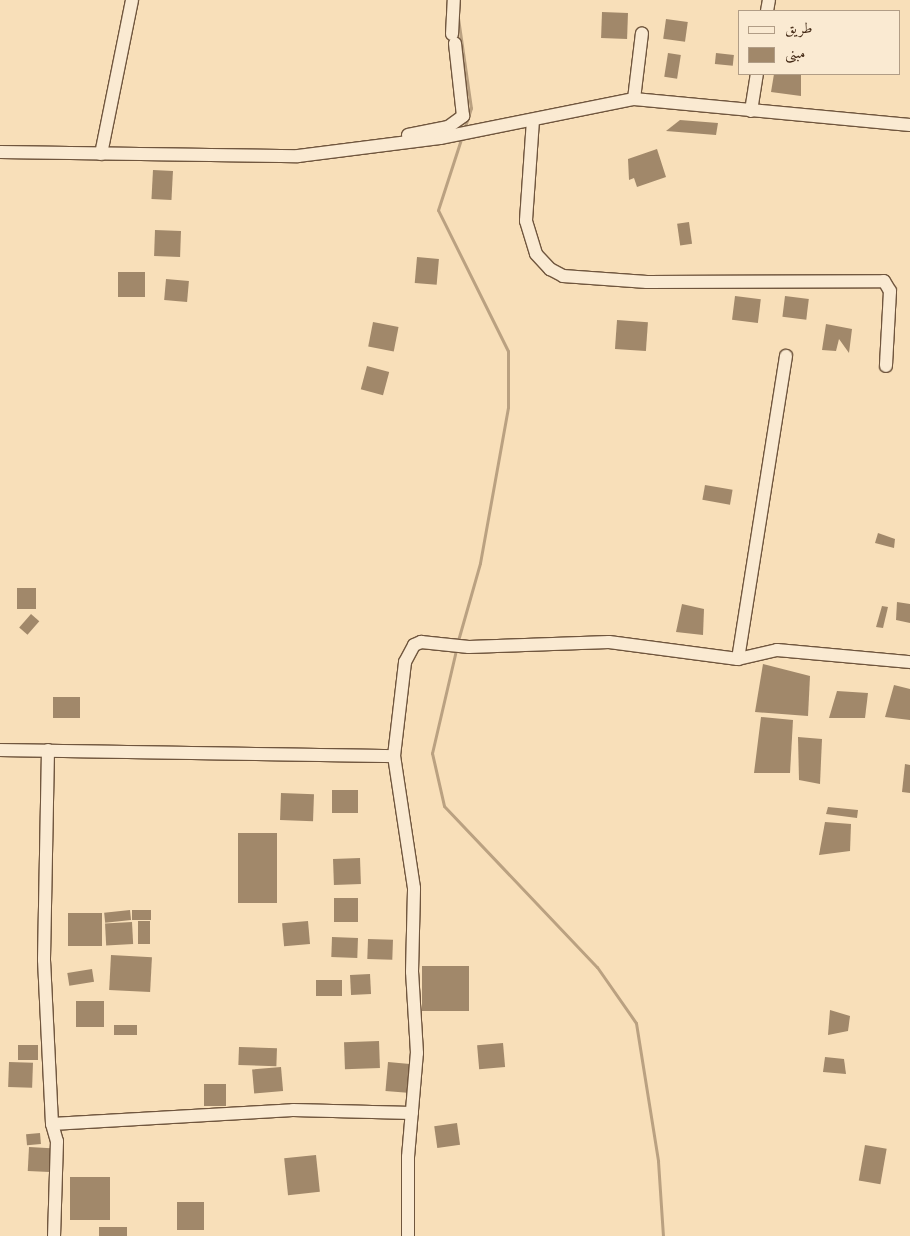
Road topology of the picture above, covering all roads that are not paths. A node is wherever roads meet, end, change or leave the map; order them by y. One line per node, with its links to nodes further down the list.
1 (132, 0): 10 (street)
2 (454, 0): 11 (street)
3 (642, 33): 5 (street)
4 (757, 75): 6 (street)
5 (634, 99): 6 (street); 7 (street)
6 (751, 111): 8 (street)
7 (532, 120): 11 (street); 13 (street)
8 (910, 125)
9 (0, 152): 10 (street)
10 (101, 154): 11 (street)
11 (298, 156)
12 (786, 356): 14 (street)
13 (886, 366)
14 (738, 659): 15 (street); 18 (street)
15 (910, 662)
16 (0, 750): 17 (street)
17 (48, 750): 18 (street); 20 (street)
18 (394, 756): 19 (street)
19 (412, 1112): 20 (street); 22 (street)
20 (52, 1124): 21 (street)
21 (54, 1236)
22 (408, 1236)

